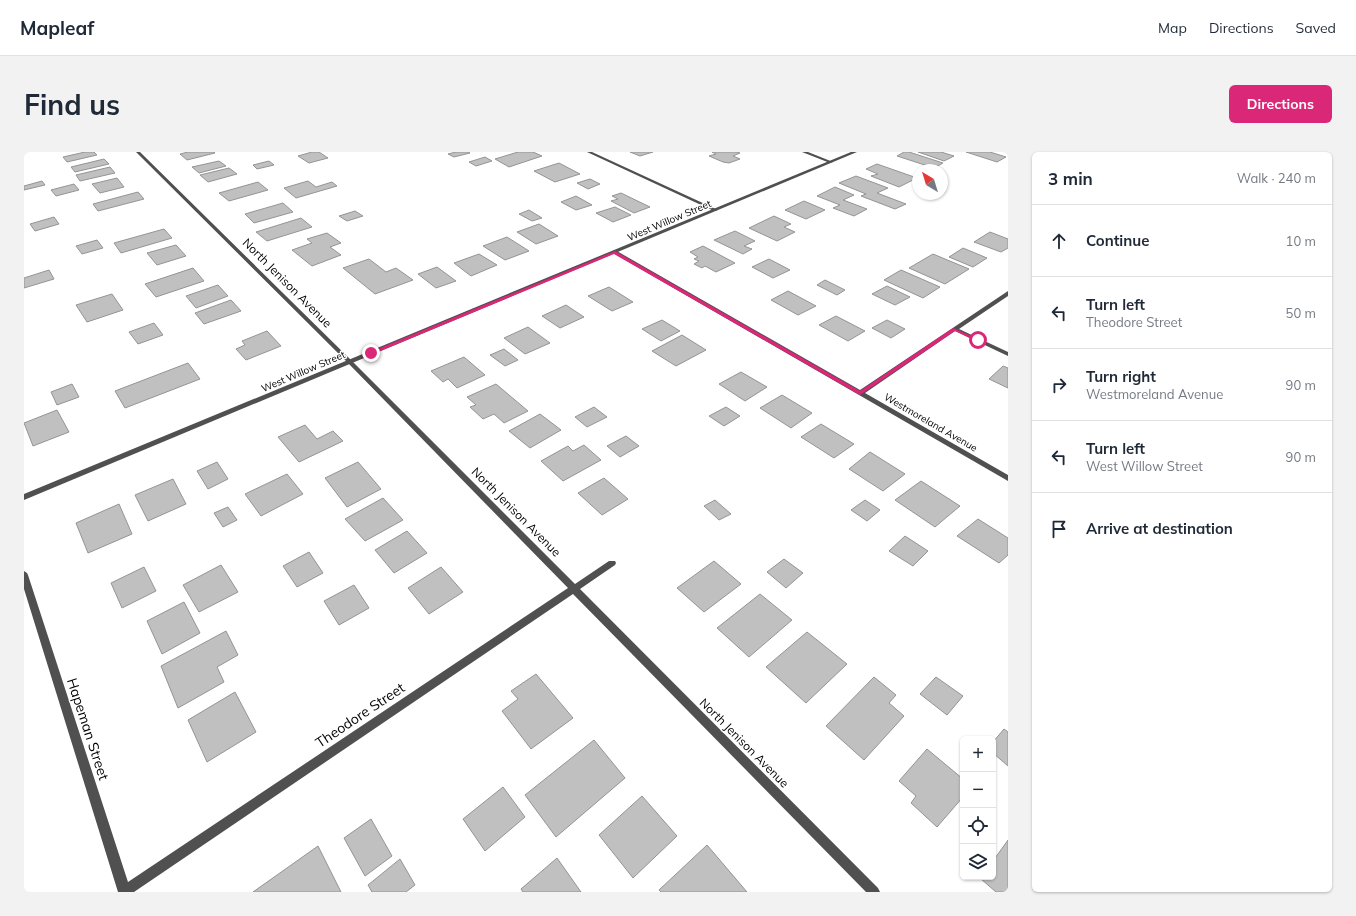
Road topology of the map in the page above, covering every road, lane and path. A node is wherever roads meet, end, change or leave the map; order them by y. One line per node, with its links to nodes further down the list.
1 (138, 152): 11 (street, North Jenison Avenue)
2 (589, 152): 6 (street)
3 (804, 152): 5 (street)
4 (856, 152): 5 (street, West Willow Street)
5 (831, 162): 6 (street, West Willow Street)
6 (716, 210): 7 (street, West Willow Street)
7 (615, 252): 11 (street, West Willow Street); 12 (street, Westmoreland Avenue)
8 (1008, 293): 9 (street)
9 (955, 329): 10 (street); 12 (street)
10 (1008, 354)
11 (350, 362): 14 (street, West Willow Street); 17 (street, North Jenison Avenue)
12 (860, 393): 13 (street, Westmoreland Avenue)
13 (1008, 478)
14 (24, 497)
15 (612, 563): 17 (street, Theodore Street)
16 (24, 575): 18 (street, Hapeman Street)
17 (574, 588): 18 (street, Theodore Street); 19 (street, North Jenison Avenue)
18 (125, 892)
19 (874, 892)

